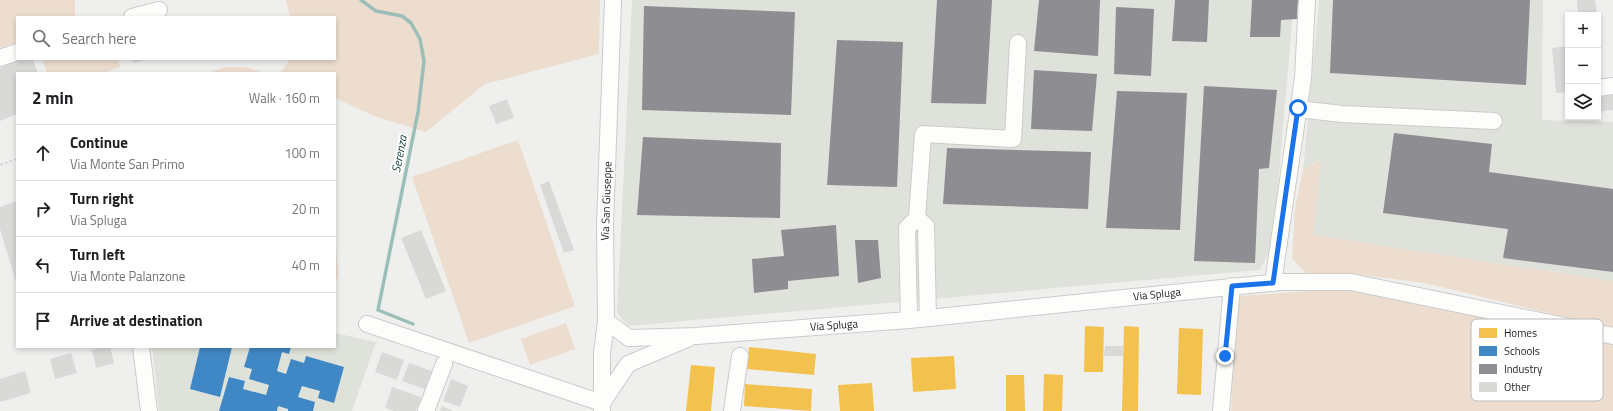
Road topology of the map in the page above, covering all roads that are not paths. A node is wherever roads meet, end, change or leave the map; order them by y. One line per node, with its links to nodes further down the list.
1 (613, 0): 18 (street, Via San Giuseppe)
2 (1307, 0): 10 (street)
3 (159, 10): 4 (street)
4 (136, 16)
5 (1018, 43): 12 (street)
6 (16, 52): 7 (street)
7 (0, 58)
8 (1613, 86): 9 (street)
9 (1601, 88)
10 (1298, 108): 11 (street); 13 (street)
11 (1494, 121)
12 (917, 218): 15 (street); 17 (street)
13 (1273, 283): 14 (street, Via Spluga); 16 (street, Via Spluga)
14 (1232, 286): 15 (street, Via Spluga); 32 (street)
15 (928, 318): 17 (street, Via Spluga)
16 (1531, 319)
17 (909, 320): 21 (street, Via Spluga)
18 (606, 321): 21 (street, Via Spluga); 24 (street, Via San Giuseppe)
19 (367, 324): 28 (street)
20 (1603, 334): 22 (street, Via Spluga)
21 (696, 336): 27 (street, Via Spluga)
22 (1613, 336)
23 (141, 348): 29 (street)
24 (602, 353): 27 (street); 28 (street, Via San Giuseppe)
25 (740, 356): 31 (street)
26 (444, 364): 30 (street)
27 (628, 364): 28 (street)
28 (602, 407)
29 (149, 411)
30 (426, 411)
31 (732, 411)
32 (1221, 411)

